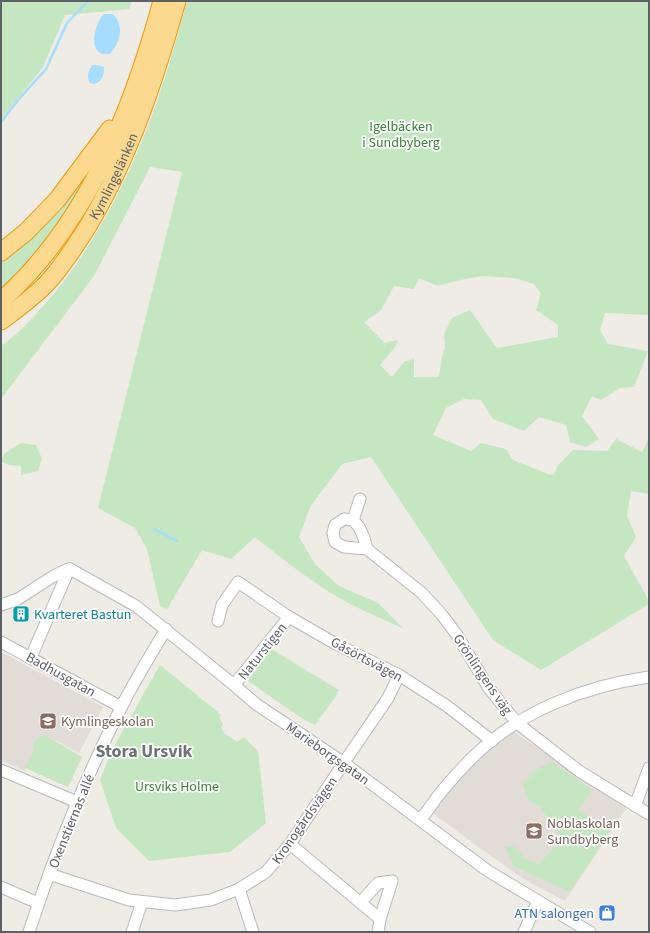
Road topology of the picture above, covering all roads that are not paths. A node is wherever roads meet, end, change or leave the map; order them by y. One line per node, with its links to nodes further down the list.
1 (162, 1): 3 (highway, Kymlingelänken)
2 (177, 1): 5 (highway, Kymlingelänken)
3 (129, 103): 4 (highway); 6 (highway, Kymlingelänken)
4 (1, 252)
5 (47, 283): 7 (highway, Kymlingelänken); 8 (highway)
6 (1, 301)
7 (1, 321)
8 (1, 333)
9 (360, 499): 10 (street)
10 (353, 520): 11 (street); 11 (street)
11 (367, 549): 23 (street, Grönlingens väg)
12 (70, 569): 13 (street); 16 (street, Marieborgsgatan); 18 (street)
13 (1, 605)
14 (289, 617): 15 (street, Gåsörtsvägen); 19 (street, Gåsörtsvägen); 21 (street, Naturstigen)
15 (218, 621)
16 (166, 629): 21 (street, Marieborgsgatan); 22 (street, Oxenstiernas allé)
17 (1, 642): 18 (street, Badhusgatan)
18 (31, 658): 22 (street, Badhusgatan)
19 (400, 675): 24 (street, Gåsörtsvägen); 25 (street, Kronogårdsvägen)
20 (649, 678): 23 (street)
21 (234, 685): 25 (street, Marieborgsgatan)
22 (121, 707): 28 (street, Oxenstiernas allé)
23 (517, 723): 24 (street); 29 (street, Grönlingens väg)
24 (492, 741): 31 (street)
25 (344, 763): 31 (street, Marieborgsgatan); 32 (street, Kronogårdsvägen)
26 (649, 768): 29 (street)
27 (1, 770): 28 (street)
28 (77, 802): 33 (street, Oxenstiernas allé)
29 (635, 806): 30 (street, Grönlingens väg)
30 (649, 814)
31 (420, 820): 36 (street, Marieborgsgatan)
32 (290, 844): 35 (street, Kronogårdsvägen); 38 (street)
33 (49, 874): 37 (street, Kronogårdsvägen); 39 (street, Oxenstiernas allé)
34 (1, 887): 39 (street)
35 (239, 889): 37 (street, Kronogårdsvägen); 43 (street)
36 (538, 901): 45 (street); 46 (street, Marieborgsgatan)
37 (142, 902): 42 (street)
38 (361, 902): 40 (street); 40 (street)
39 (38, 903): 41 (street, Oxenstiernas allé)
40 (380, 919): 44 (street)
41 (29, 932)
42 (132, 932)
43 (253, 932)
44 (378, 932)
45 (524, 932)
46 (590, 932)

